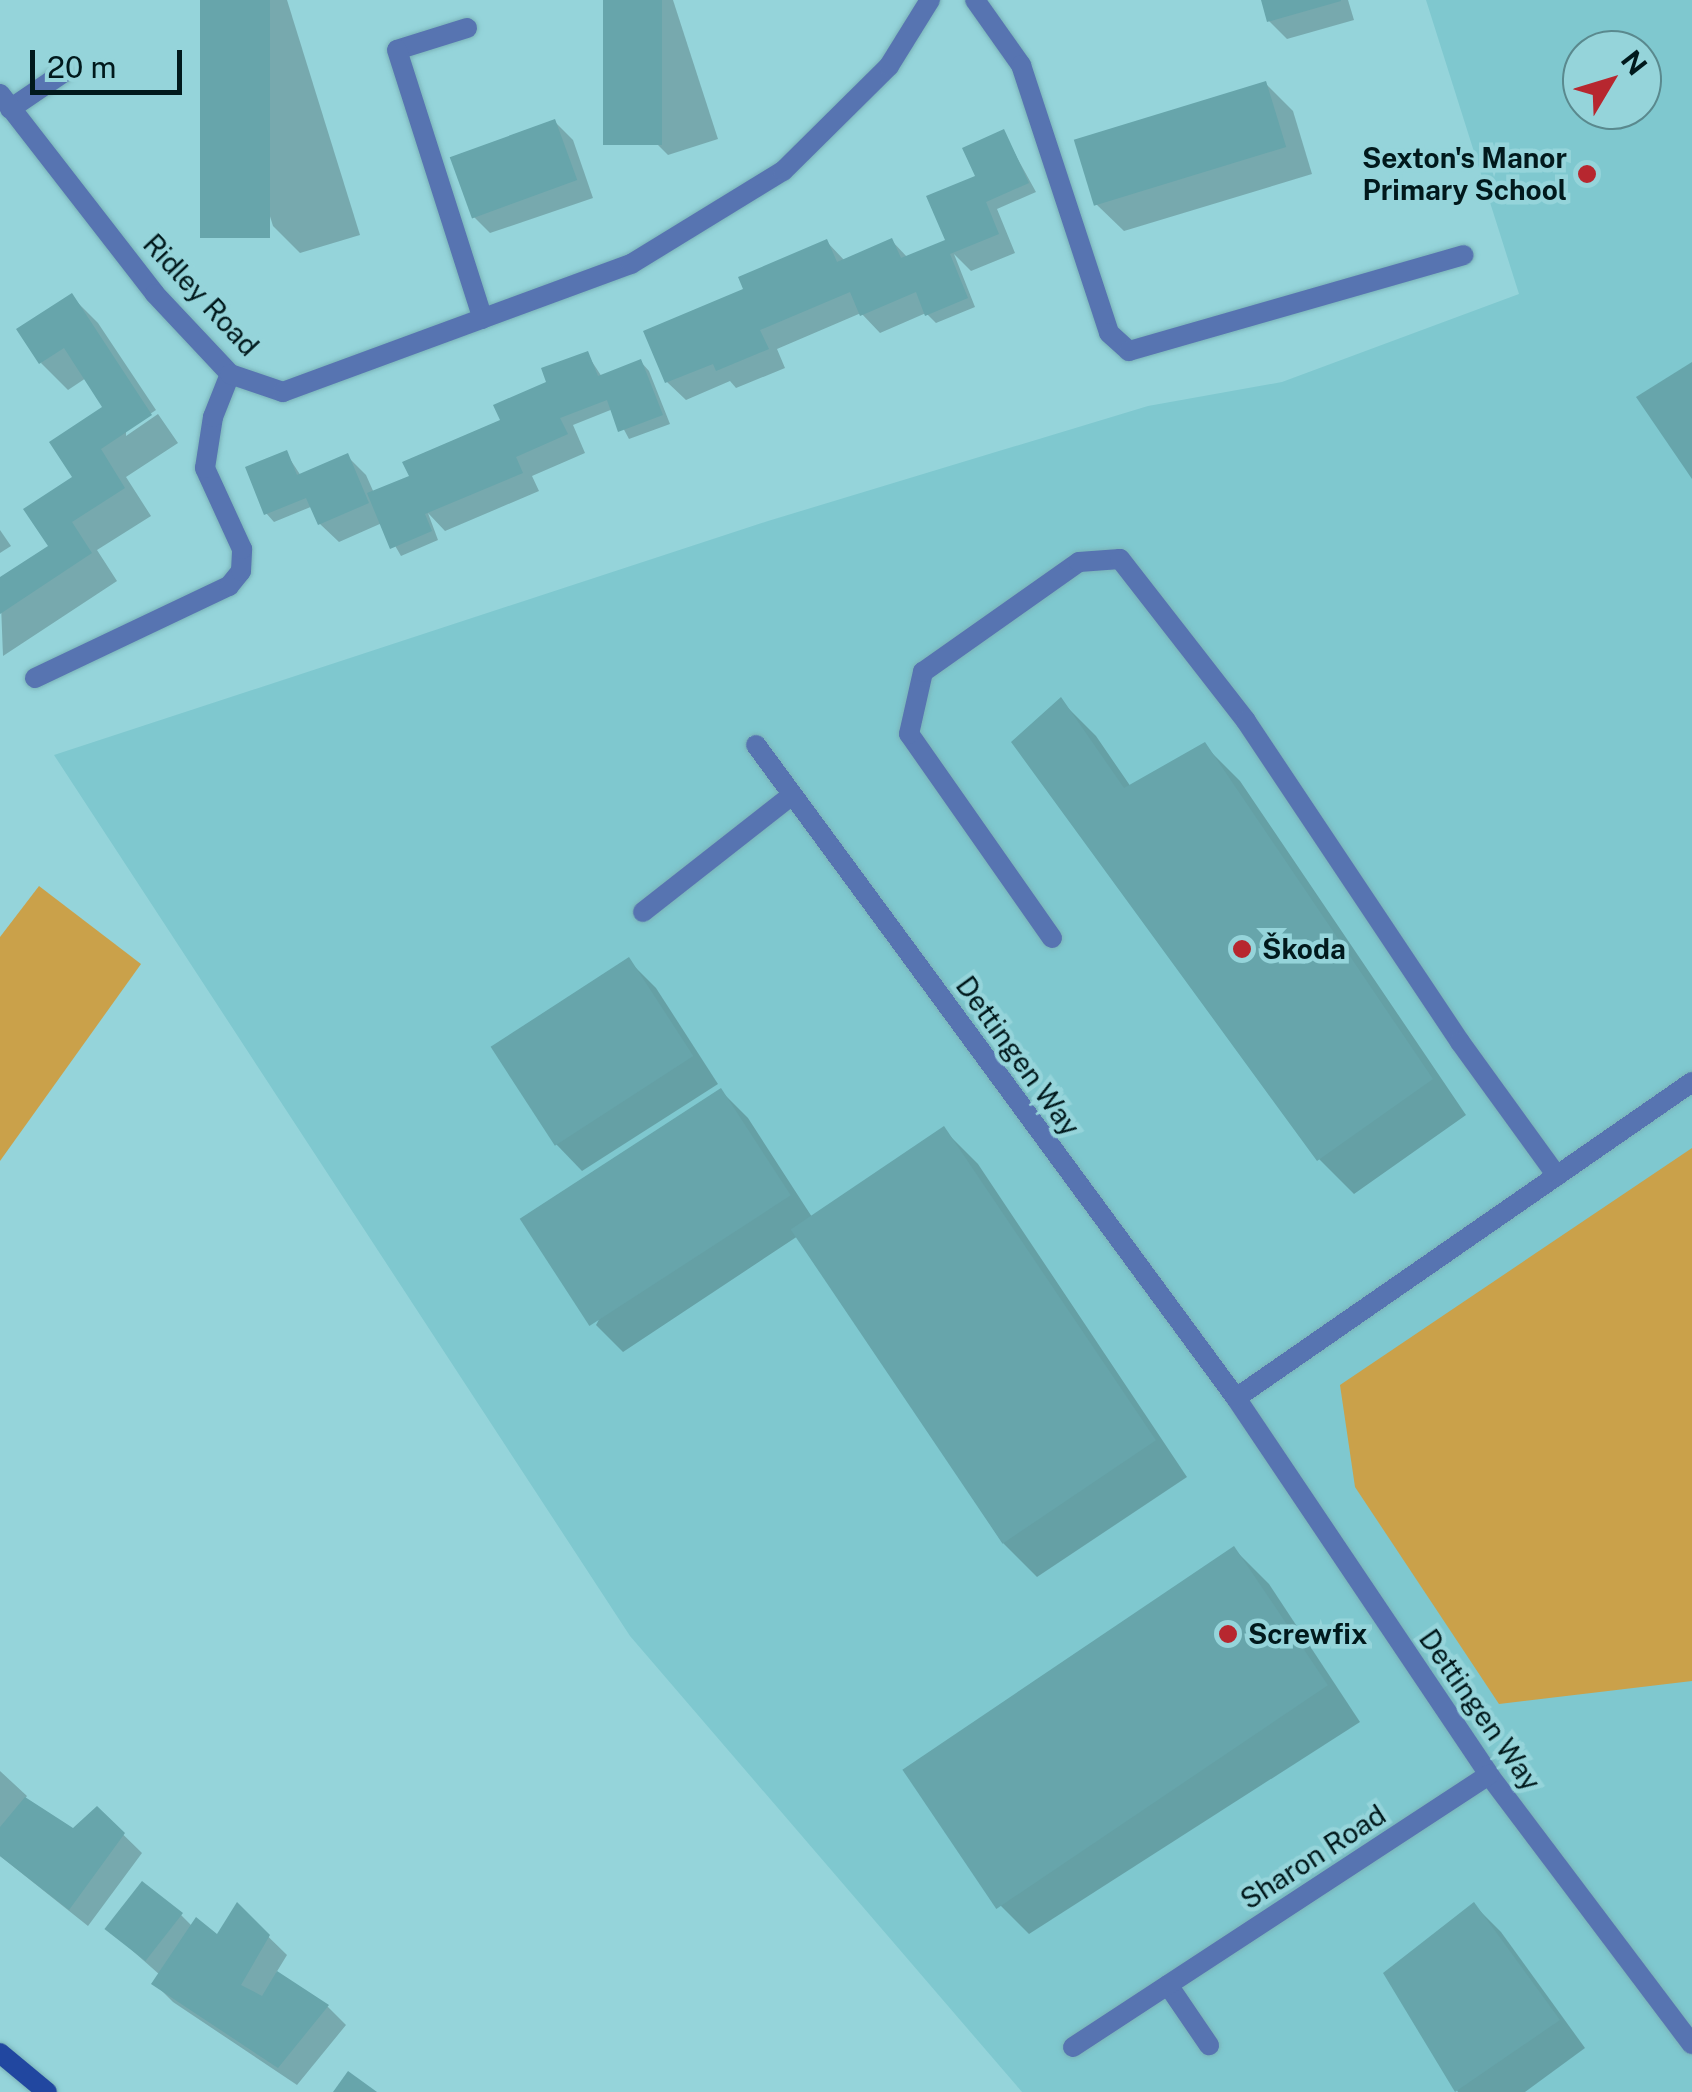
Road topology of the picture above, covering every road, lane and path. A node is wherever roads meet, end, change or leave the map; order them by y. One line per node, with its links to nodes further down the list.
1 (930, 0): 7 (street, Ridley Road)
2 (975, 0): 6 (street)
3 (467, 28): 7 (street)
4 (62, 73): 5 (street)
5 (5, 102): 8 (street, Ridley Road)
6 (1463, 255)
7 (483, 319): 8 (street, Ridley Road)
8 (230, 374): 9 (street)
9 (35, 678)
10 (756, 746): 11 (street, Dettingen Way)
11 (792, 795): 12 (street); 16 (street, Dettingen Way)
12 (644, 912)
13 (1052, 938): 15 (street)
14 (1692, 1082): 15 (street)
15 (1556, 1176): 16 (street)
16 (1236, 1398): 17 (street, Dettingen Way)
17 (1489, 1775): 18 (street, Sharon Road); 19 (street, Dettingen Way)
18 (1168, 1984): 20 (street); 21 (street, Sharon Road)
19 (1692, 2044)
20 (1208, 2045)
21 (1073, 2046)
22 (0, 2054): 23 (street)
23 (47, 2092)

